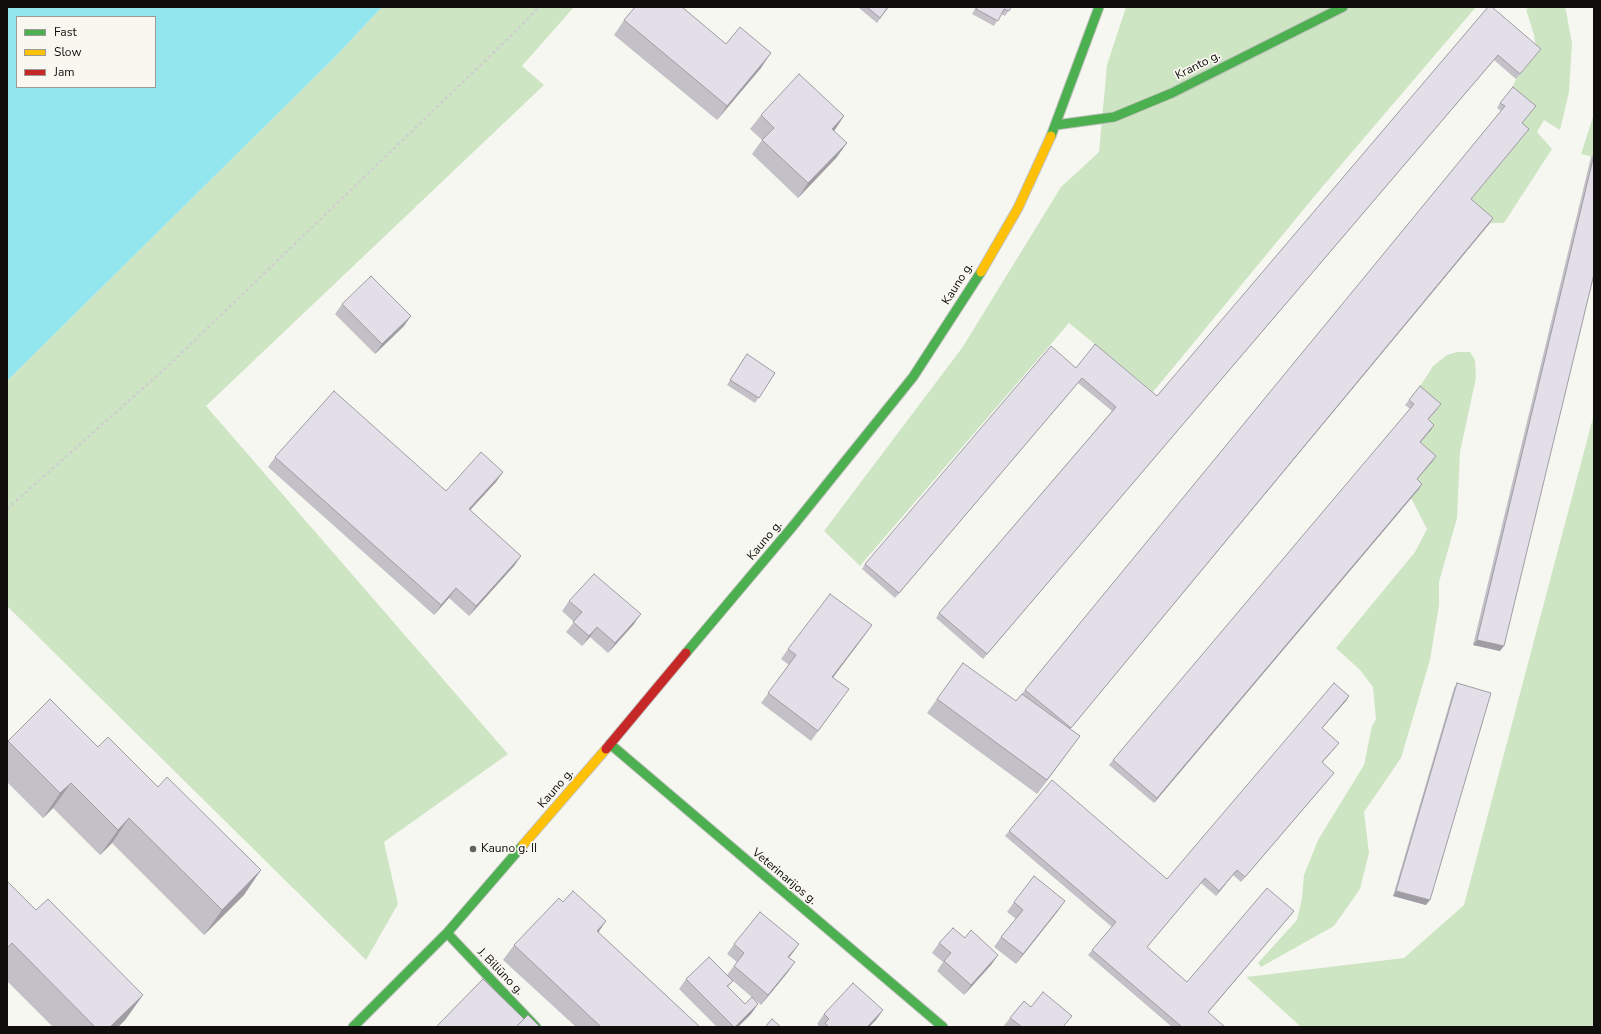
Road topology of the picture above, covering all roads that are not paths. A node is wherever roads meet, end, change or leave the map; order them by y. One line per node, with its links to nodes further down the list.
1 (1099, 7): 3 (main road, Kauno g.)
2 (1343, 7): 3 (main road, Kranto g.)
3 (1056, 125): 4 (main road, Kauno g.)
4 (610, 744): 5 (main road, Kauno g.); 8 (main road, Veterinarijos g.)
5 (447, 933): 6 (main road, Kauno g.); 7 (main road, J. Biliūno g.)
6 (353, 1027)
7 (536, 1027)
8 (943, 1027)

